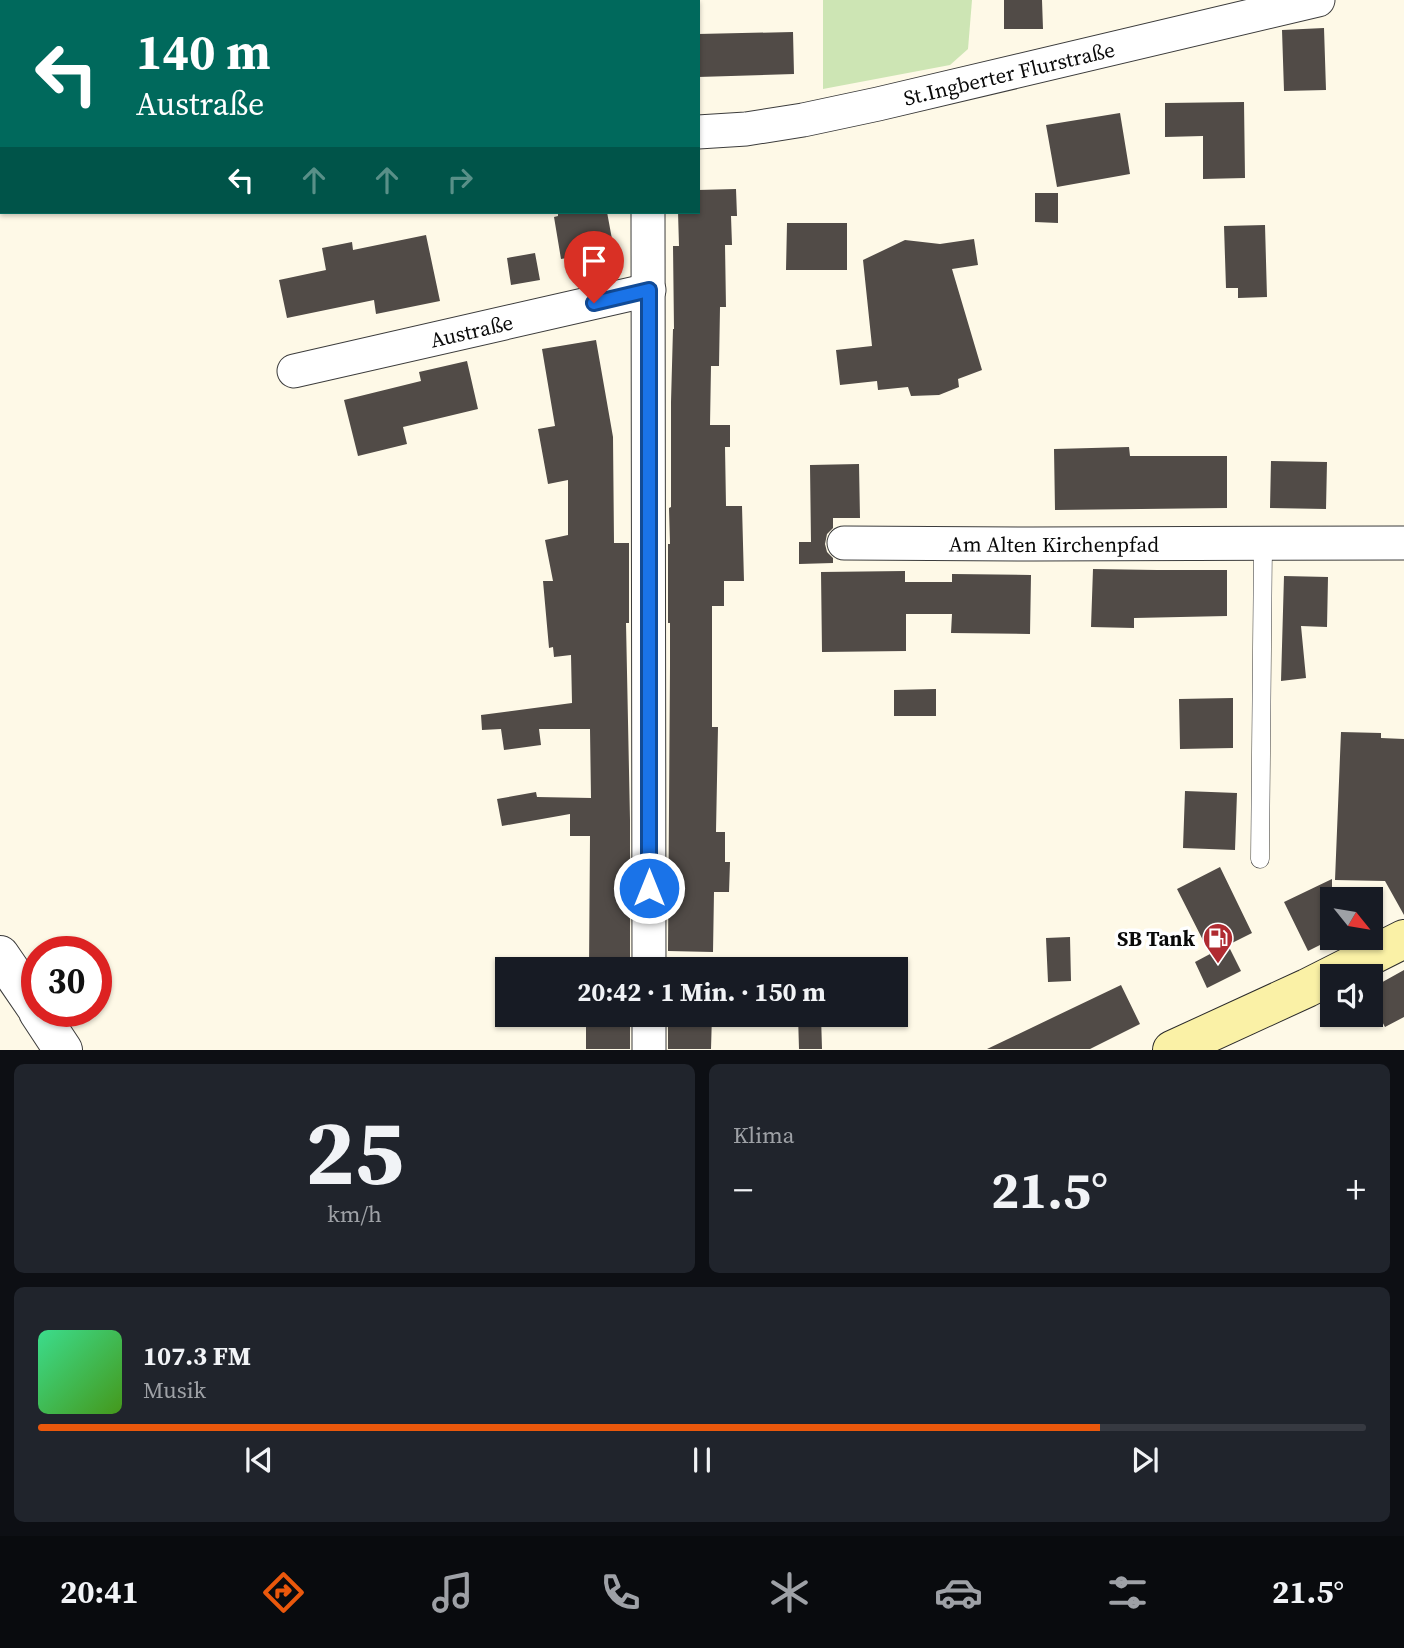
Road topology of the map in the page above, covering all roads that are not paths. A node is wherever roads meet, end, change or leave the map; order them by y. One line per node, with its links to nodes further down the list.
1 (1318, 0): 2 (street, St.Ingberter Flurstraße)
2 (700, 132)
3 (648, 214): 4 (street)
4 (649, 290): 5 (street, Austraße); 12 (street)
5 (295, 371)
6 (844, 543): 8 (street, Am Alten Kirchenpfad)
7 (1404, 543): 8 (street, Am Alten Kirchenpfad)
8 (1263, 544): 9 (lane)
9 (1260, 859)
10 (1404, 939): 18 (main road)
11 (0, 956): 13 (street)
12 (649, 957)
13 (21, 986)
14 (49, 1027): 16 (street)
15 (649, 1027): 17 (street)
16 (63, 1049)
17 (649, 1049)
18 (1172, 1049)

